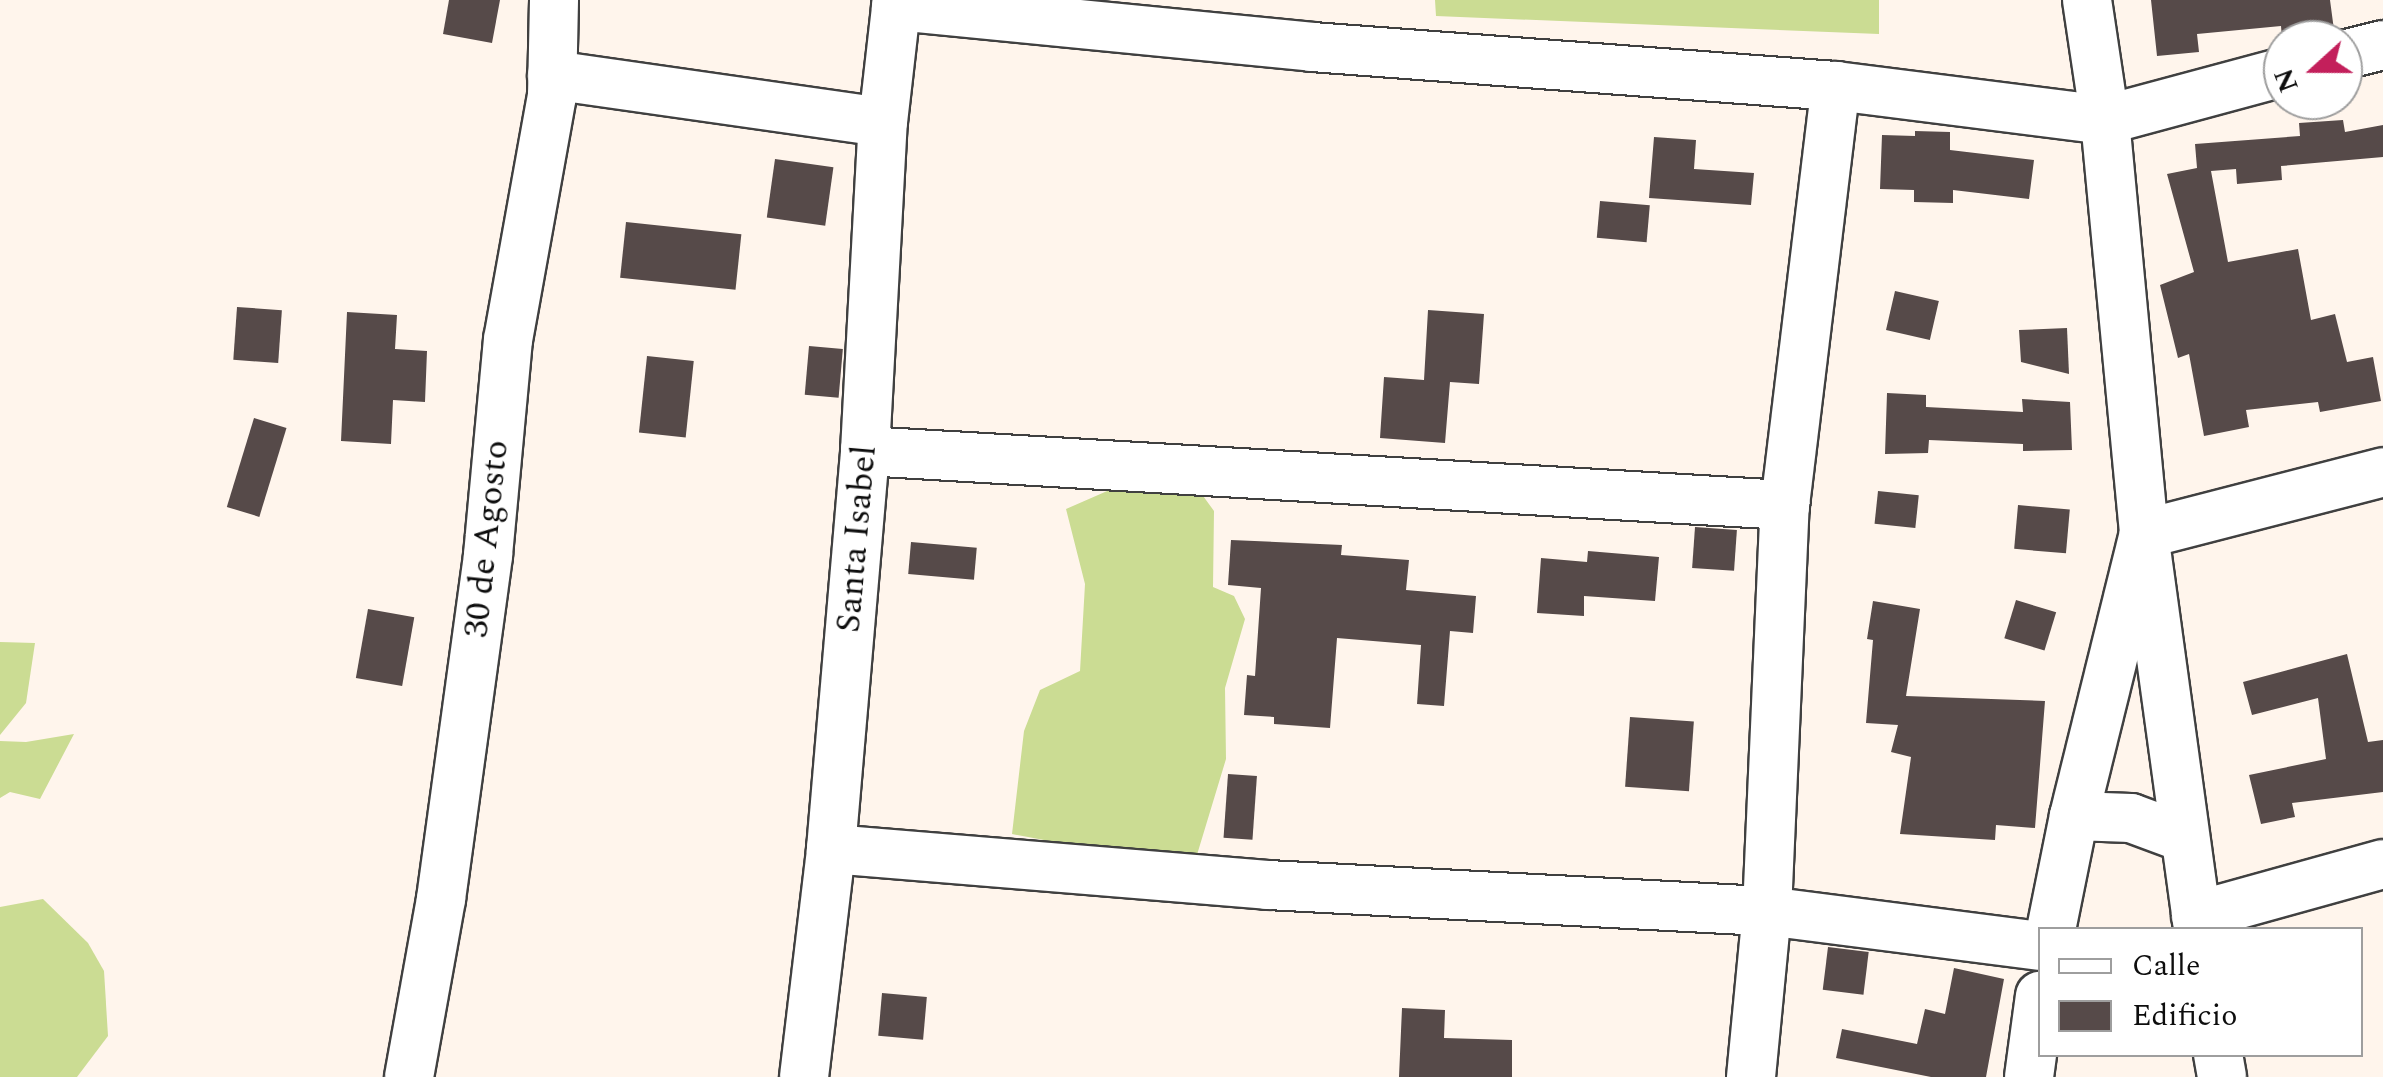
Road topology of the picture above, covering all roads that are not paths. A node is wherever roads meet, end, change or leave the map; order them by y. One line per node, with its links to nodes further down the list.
1 (554, 0): 4 (street, 30 de Agosto)
2 (2087, 0): 7 (street)
3 (896, 3): 6 (street); 8 (street, Santa Isabel)
4 (552, 75): 8 (street); 22 (street, 30 de Agosto)
5 (2263, 77): 7 (street)
6 (1836, 86): 7 (street); 11 (street)
7 (2105, 120): 12 (street)
8 (884, 122): 9 (street, Santa Isabel)
9 (866, 451): 11 (street); 15 (street, Santa Isabel)
10 (2383, 472): 12 (street)
11 (1785, 506): 17 (street)
12 (2144, 534): 13 (street); 14 (street)
13 (2074, 816): 14 (street); 19 (street)
14 (2182, 838): 18 (street)
15 (830, 849): 17 (street); 23 (street, Santa Isabel)
16 (2383, 864): 18 (street)
17 (1768, 911): 20 (street); 24 (street)
18 (2197, 923)
19 (2052, 927)
20 (2038, 946)
21 (2038, 1011): 25 (street)
22 (409, 1077)
23 (804, 1077)
24 (1750, 1077)
25 (2029, 1077)

